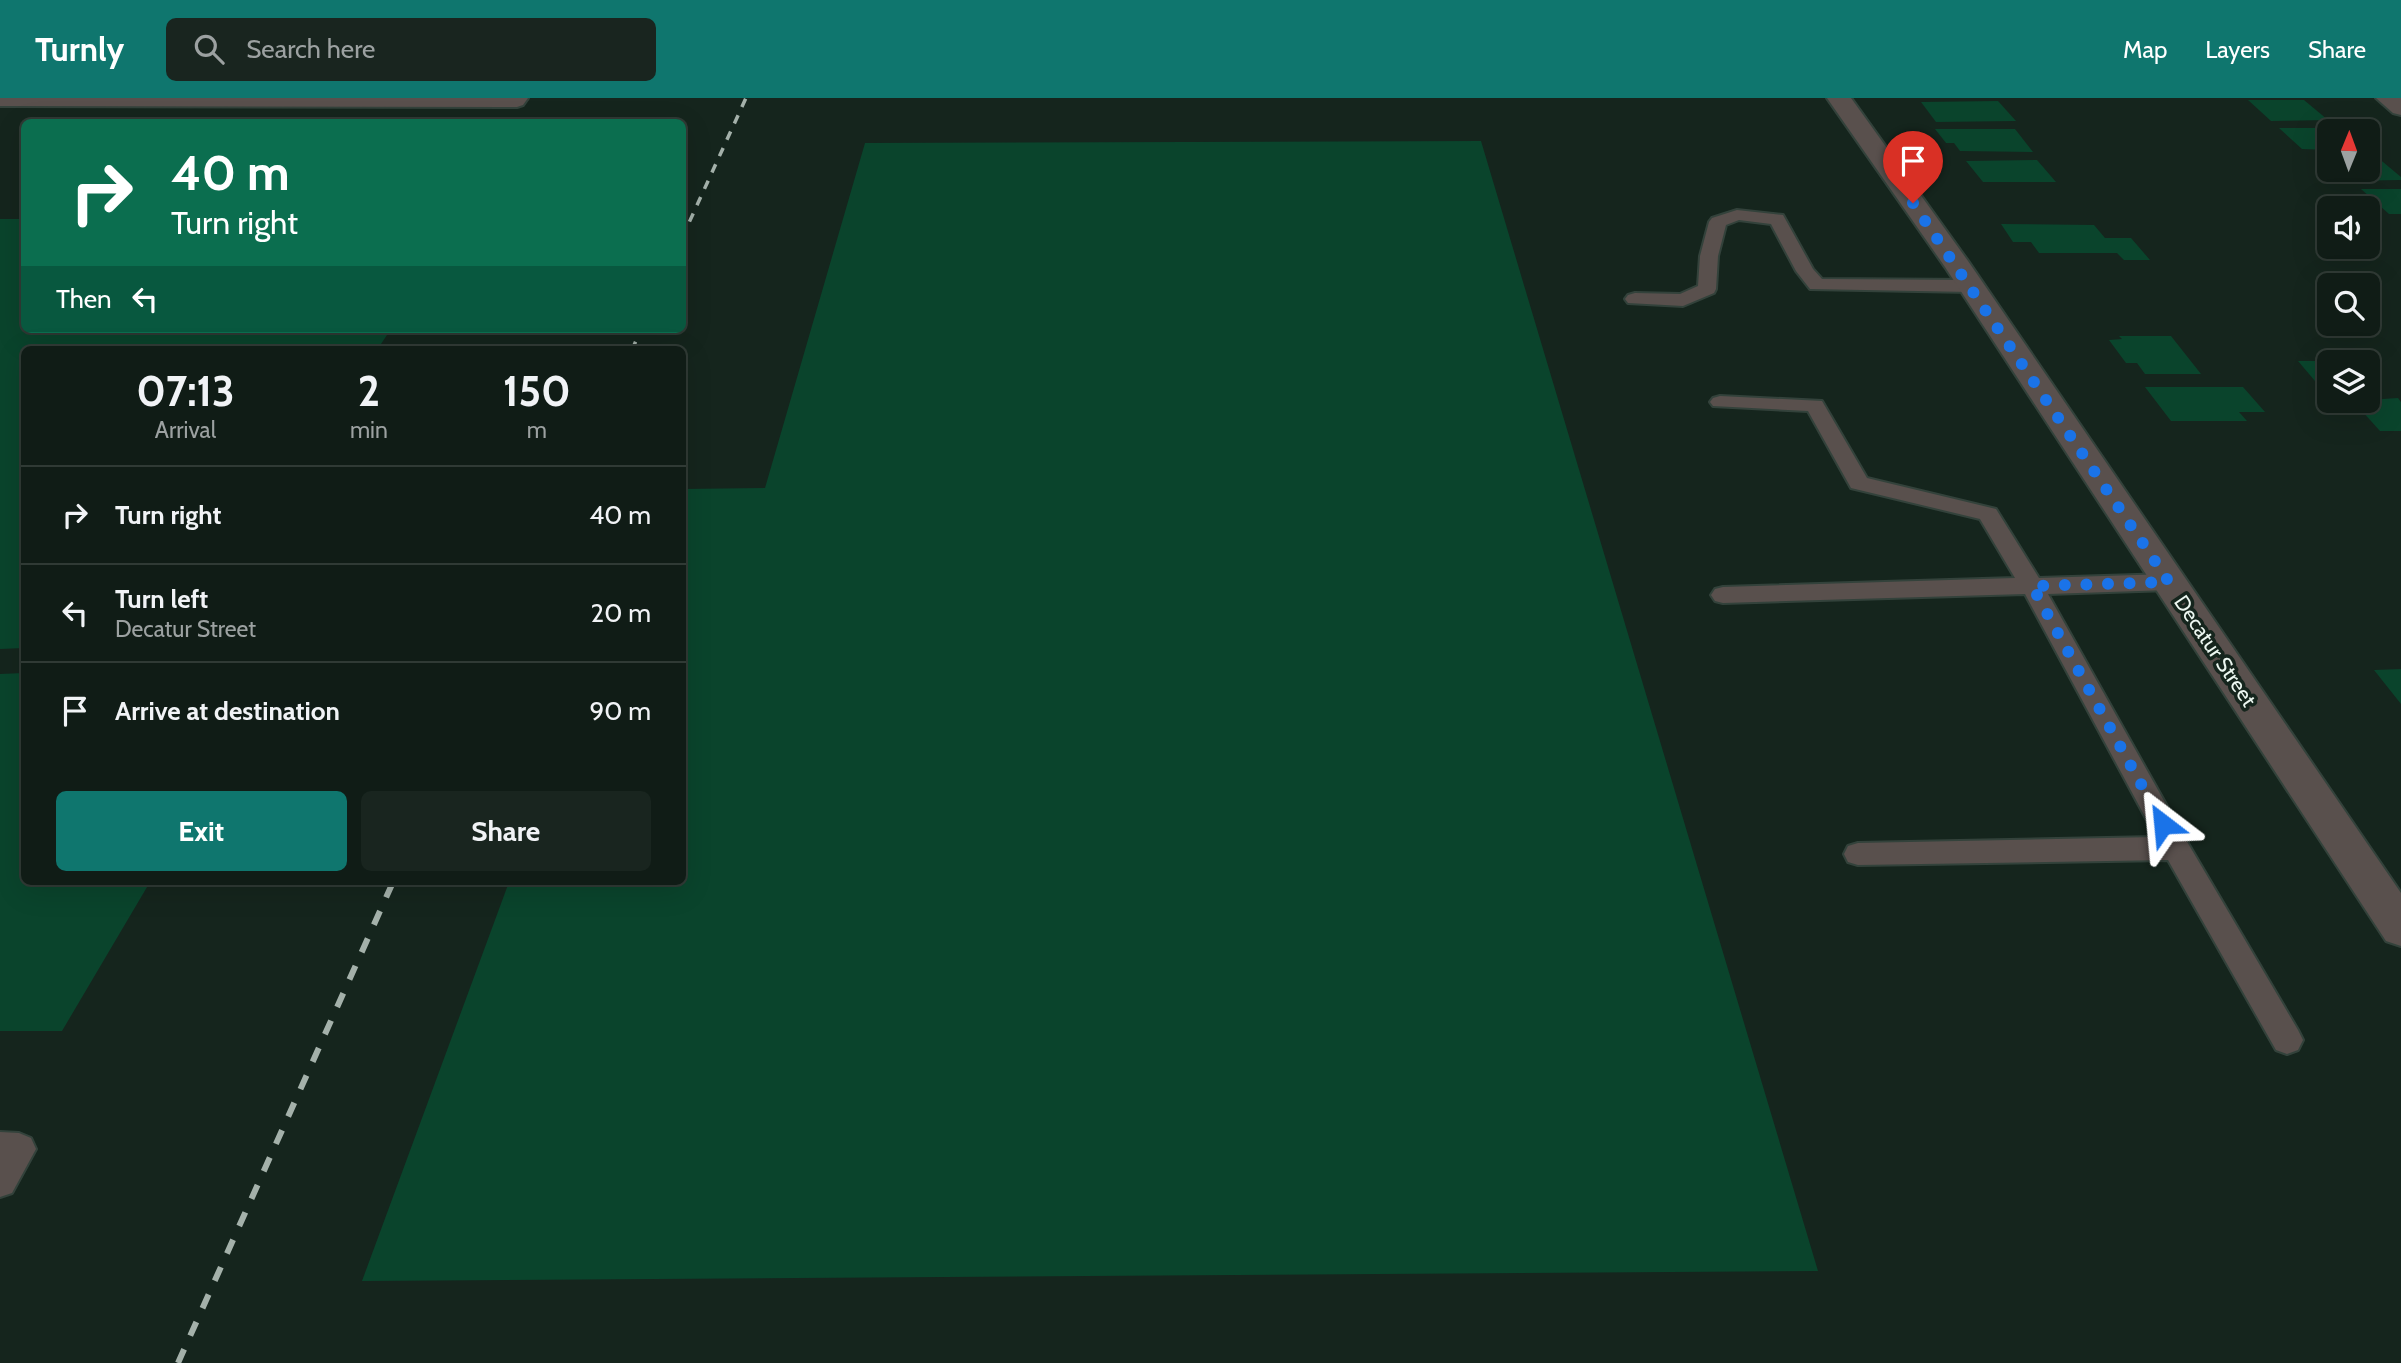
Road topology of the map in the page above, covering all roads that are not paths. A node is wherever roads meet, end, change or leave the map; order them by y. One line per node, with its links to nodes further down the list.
1 (520, 98): 4 (lane)
2 (1839, 98): 6 (street, Decatur Street)
3 (2388, 98): 5 (street)
4 (0, 101)
5 (2401, 108)
6 (1971, 286): 7 (lane); 9 (street, Decatur Street)
7 (1635, 299)
8 (1720, 402): 10 (lane)
9 (2169, 582): 10 (lane); 14 (street, Decatur Street)
10 (2032, 586): 11 (lane); 12 (lane)
11 (1723, 595)
12 (2176, 848): 13 (lane); 15 (lane)
13 (1858, 854)
14 (2401, 928)
15 (2287, 1040)
16 (0, 1148): 17 (lane)
17 (0, 1181)

